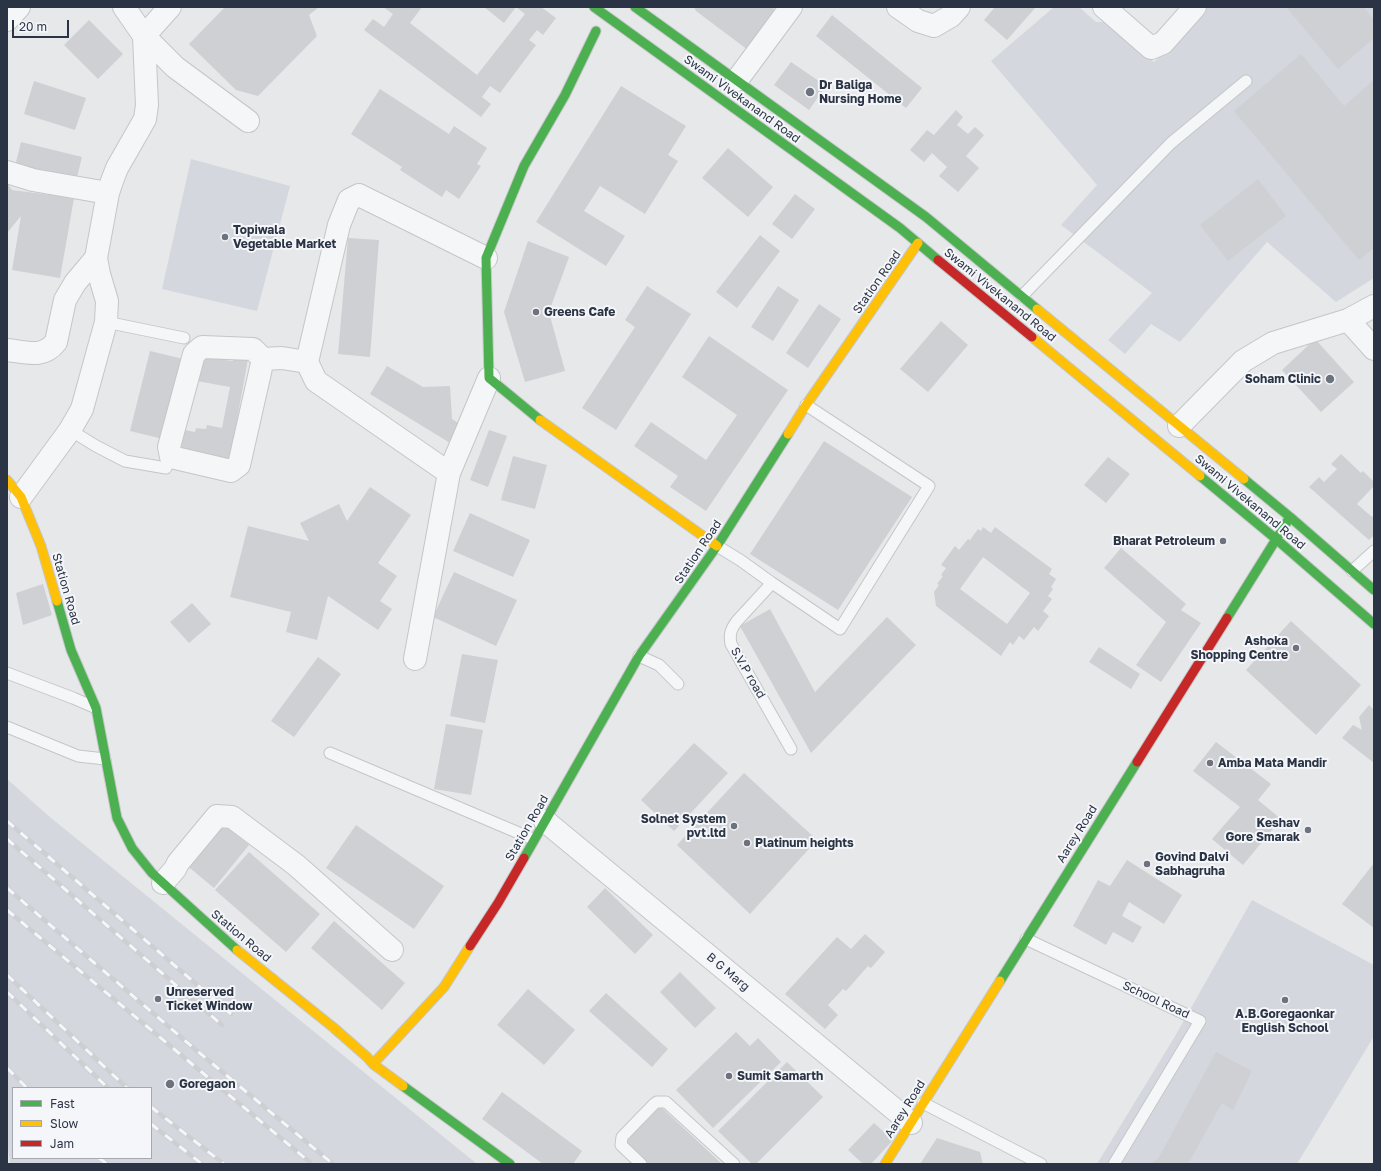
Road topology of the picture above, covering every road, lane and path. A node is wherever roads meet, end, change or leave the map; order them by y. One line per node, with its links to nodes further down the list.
1 (19, 7): 11 (street)
2 (125, 7): 13 (street)
3 (170, 7): 13 (street)
4 (594, 7): 12 (street, Swami Vivekanand Road); 12 (street)
5 (635, 7): 14 (street, Swami Vivekanand Road)
6 (791, 7): 14 (street)
7 (898, 7): 8 (street)
8 (959, 7)
9 (1104, 7): 10 (street)
10 (1195, 7)
11 (7, 20)
12 (606, 24): 19 (street, Swami Vivekanand Road); 21 (street)
13 (144, 36): 16 (street); 18 (street)
14 (737, 80): 22 (street, Swami Vivekanand Road)
15 (1246, 81): 22 (lane)
16 (248, 121)
17 (7, 172): 18 (street)
18 (108, 193): 20 (street)
19 (918, 243): 32 (street, Station Road); 40 (street, Swami Vivekanand Road)
20 (96, 258): 25 (street); 28 (street)
21 (486, 258): 30 (street); 31 (street)
22 (1022, 296): 33 (street, Swami Vivekanand Road)
23 (1374, 306): 24 (street)
24 (1348, 320): 27 (street); 33 (street)
25 (106, 322): 26 (lane); 34 (street)
26 (184, 338)
27 (1374, 349)
28 (7, 350)
29 (263, 359): 29 (street); 30 (street)
30 (307, 362): 36 (street)
31 (489, 378): 36 (street); 41 (street)
32 (806, 405): 41 (street, Station Road); 44 (lane)
33 (1179, 426): 39 (street, Swami Vivekanand Road)
34 (70, 430): 35 (lane); 38 (street)
35 (166, 468)
36 (449, 473): 48 (street)
37 (7, 480): 38 (street, Station Road)
38 (20, 497): 51 (street, Station Road)
39 (1290, 517): 40 (street, Aarey Road); 43 (street, Swami Vivekanand Road)
40 (1276, 539): 46 (street, Swami Vivekanand Road); 59 (street, Aarey Road)
41 (717, 546): 44 (lane); 47 (street, Station Road)
42 (1374, 551): 43 (lane)
43 (1352, 571): 45 (street, Swami Vivekanand Road)
44 (772, 583): 53 (lane, S.V.P road)
45 (1374, 590)
46 (1374, 624)
47 (639, 656): 50 (lane); 56 (street, Station Road)
48 (415, 659)
49 (7, 673): 51 (lane)
50 (678, 684)
51 (96, 708): 55 (street, Station Road)
52 (7, 727): 55 (lane)
53 (791, 749)
54 (330, 753): 57 (lane)
55 (105, 759): 58 (street, Station Road)
56 (545, 821): 57 (street, Station Road); 63 (street, B G Marg)
57 (533, 839): 61 (street, Station Road)
58 (163, 883): 60 (street); 61 (street, Station Road)
59 (1026, 939): 62 (street, Aarey Road); 69 (lane, School Road)
60 (392, 950)
61 (373, 1064): 64 (street)
62 (923, 1103): 63 (street, Aarey Road); 68 (lane)
63 (911, 1123): 67 (street, Aarey Road)
64 (510, 1164)
65 (641, 1164): 66 (lane)
66 (734, 1164)
67 (885, 1164)
68 (1041, 1164)
69 (1114, 1164)

